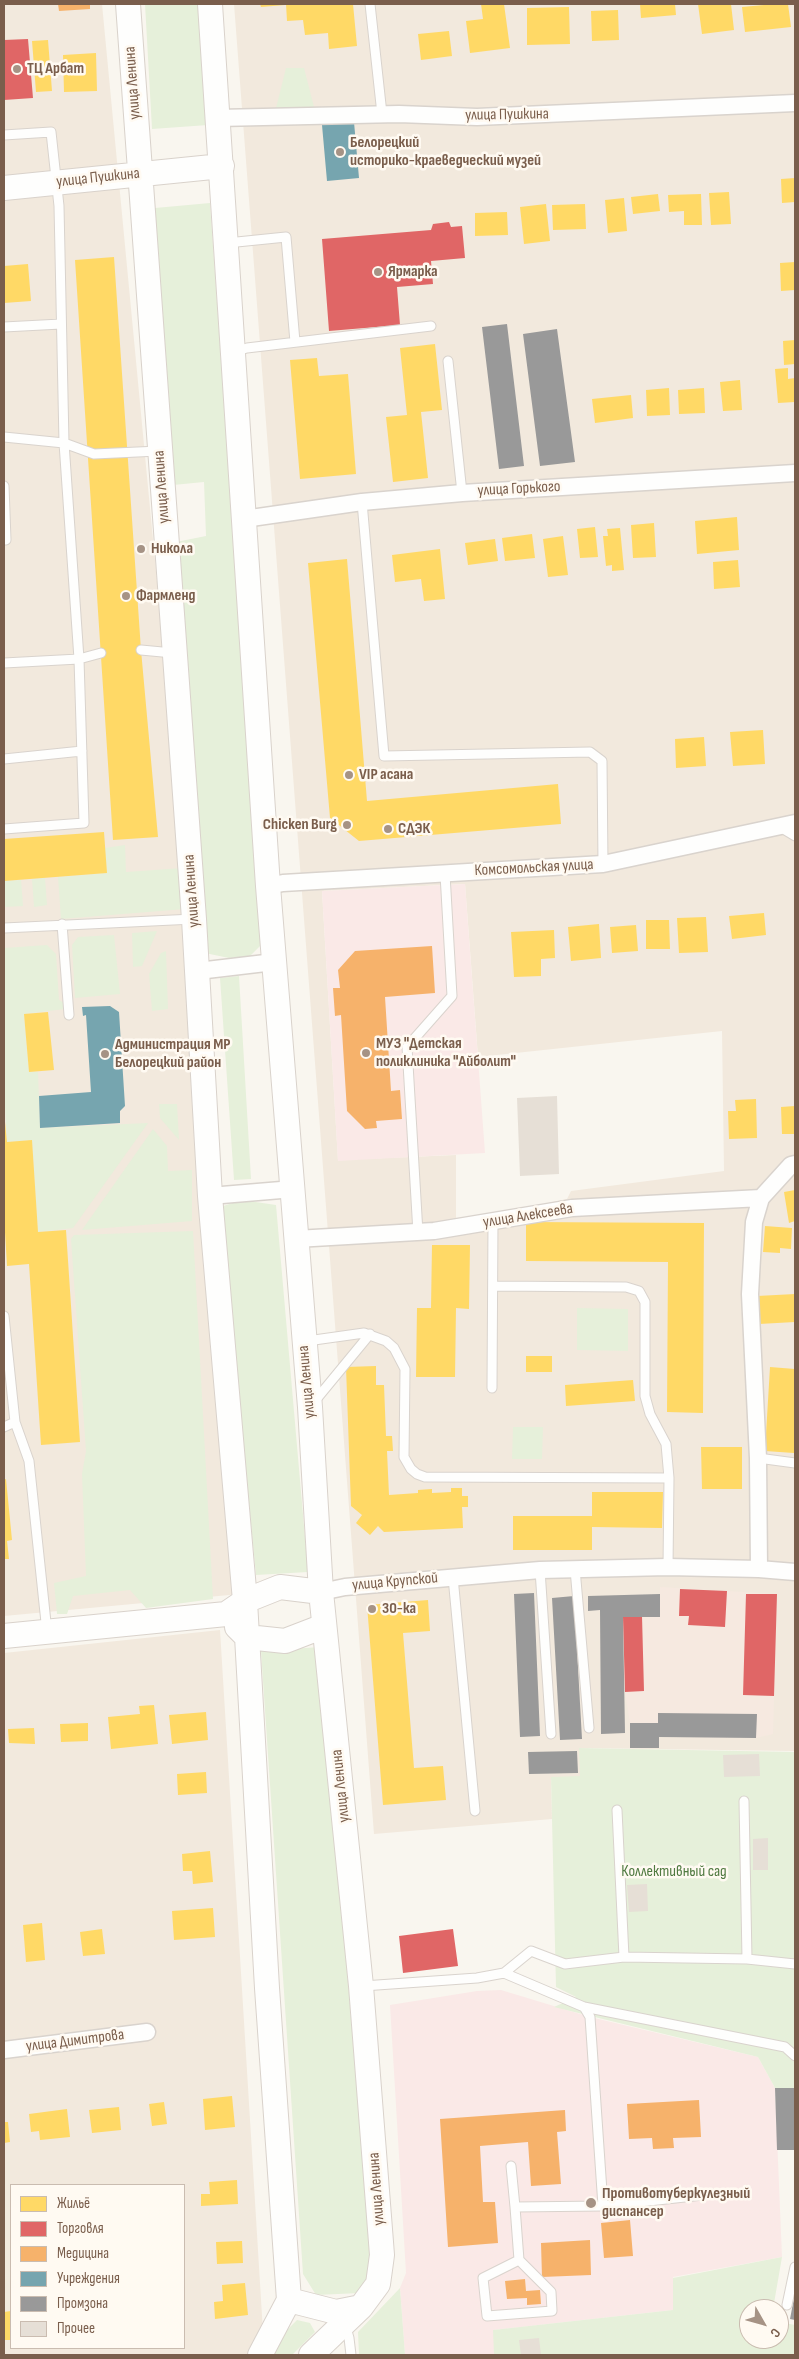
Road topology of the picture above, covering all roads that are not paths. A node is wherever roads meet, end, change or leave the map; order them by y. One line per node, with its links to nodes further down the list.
1 (128, 4): 9 (main road, улица Ленина)
2 (210, 4): 6 (main road, улица Ленина)
3 (370, 4): 5 (lane)
4 (795, 103): 5 (street, улица Пушкина)
5 (382, 114): 6 (street, улица Пушкина)
6 (218, 118): 8 (main road, улица Ленина)
7 (4, 136): 10 (lane)
8 (222, 166): 9 (main road, улица Пушкина); 12 (main road, улица Ленина)
9 (139, 173): 10 (main road, улица Пушкина); 21 (main road, улица Ленина)
10 (57, 182): 11 (main road, улица Пушкина); 13 (lane)
11 (4, 188)
12 (227, 243): 16 (lane); 17 (main road, улица Ленина)
13 (61, 324): 15 (lane); 20 (lane)
14 (431, 326): 16 (lane)
15 (4, 328)
16 (295, 342): 17 (lane)
17 (233, 352): 26 (main road, улица Ленина)
18 (448, 361): 24 (lane)
19 (4, 437): 20 (lane)
20 (64, 443): 21 (lane); 31 (lane)
21 (159, 450): 30 (main road, улица Ленина)
22 (795, 473): 24 (street, улица Горького)
23 (4, 486): 27 (lane)
24 (462, 493): 25 (street, улица Горького)
25 (362, 502): 26 (street, улица Горького); 38 (lane)
26 (244, 519): 40 (main road, улица Ленина)
27 (4, 540)
28 (141, 650): 30 (lane)
29 (101, 653): 31 (lane)
30 (174, 653): 41 (main road, улица Ленина)
31 (79, 659): 32 (lane); 33 (lane)
32 (4, 663)
33 (82, 751): 34 (lane); 36 (lane)
34 (4, 759)
35 (788, 825): 37 (lane); 38 (street, Комсомольская улица)
36 (4, 829)
37 (795, 836)
38 (603, 864): 39 (street, Комсомольская улица)
39 (445, 874): 40 (street, Комсомольская улица); 52 (lane)
40 (268, 886): 44 (main road, улица Ленина)
41 (194, 919): 42 (lane); 45 (main road, улица Ленина)
42 (62, 924): 43 (lane); 46 (lane)
43 (4, 928)
44 (274, 962): 45 (street); 48 (main road, улица Ленина)
45 (198, 971): 49 (main road, улица Ленина)
46 (70, 1015)
47 (795, 1164): 50 (street)
48 (293, 1189): 49 (street); 53 (main road, улица Ленина)
49 (210, 1196): 72 (main road, улица Ленина)
50 (761, 1198): 51 (street, улица Алексеева); 62 (street)
51 (493, 1222): 52 (street, улица Алексеева); 54 (lane)
52 (418, 1233): 53 (street, улица Алексеева)
53 (296, 1239): 57 (main road, улица Ленина)
54 (493, 1286): 58 (lane); 64 (lane)
55 (4, 1316): 60 (lane)
56 (370, 1334): 57 (lane); 59 (lane); 64 (lane)
57 (304, 1341): 59 (main road, улица Ленина)
58 (492, 1388)
59 (310, 1407): 71 (main road, улица Ленина)
60 (15, 1422): 61 (lane); 75 (lane)
61 (4, 1427)
62 (758, 1458): 63 (lane); 67 (street)
63 (795, 1462)
64 (669, 1478): 65 (lane)
65 (668, 1567): 66 (street, улица Крупской); 67 (street, улица Крупской)
66 (575, 1569): 68 (street, улица Крупской); 78 (lane)
67 (759, 1569): 69 (street, улица Крупской)
68 (540, 1570): 70 (street, улица Крупской); 79 (lane)
69 (795, 1572)
70 (453, 1577): 71 (street, улица Крупской); 82 (lane)
71 (321, 1592): 72 (main road, улица Крупской); 74 (main road, улица Ленина)
72 (245, 1601): 73 (main road, улица Крупской); 77 (main road, улица Ленина)
73 (226, 1614): 75 (main road, улица Крупской); 77 (main road)
74 (324, 1626): 77 (main road); 87 (main road, улица Ленина)
75 (47, 1632): 76 (main road, улица Крупской)
76 (4, 1636)
77 (247, 1637): 101 (main road, улица Ленина)
78 (589, 1728)
79 (550, 1734)
80 (744, 1801): 84 (lane)
81 (617, 1810): 83 (lane)
82 (475, 1811)
83 (624, 1957): 84 (lane); 86 (lane)
84 (748, 1958): 85 (lane)
85 (795, 1964)
86 (504, 1973): 87 (lane); 88 (lane)
87 (362, 1986): 102 (main road, улица Ленина)
88 (584, 2007): 90 (lane); 96 (lane)
89 (147, 2032): 92 (street, улица Димитрова)
90 (785, 2047): 91 (lane); 93 (lane)
91 (795, 2047)
92 (4, 2050)
93 (795, 2056)
94 (511, 2166): 97 (lane)
95 (712, 2194): 96 (lane)
96 (603, 2206): 97 (lane)
97 (515, 2207): 98 (lane)
98 (519, 2260): 98 (lane)
99 (795, 2267): 100 (lane)
100 (788, 2299)
101 (289, 2300): 102 (main road); 104 (main road)
102 (361, 2307): 103 (main road, улица Ленина)
103 (345, 2324): 105 (main road, улица Ленина); 106 (lane)
104 (260, 2355)
105 (311, 2355)
106 (351, 2355)

